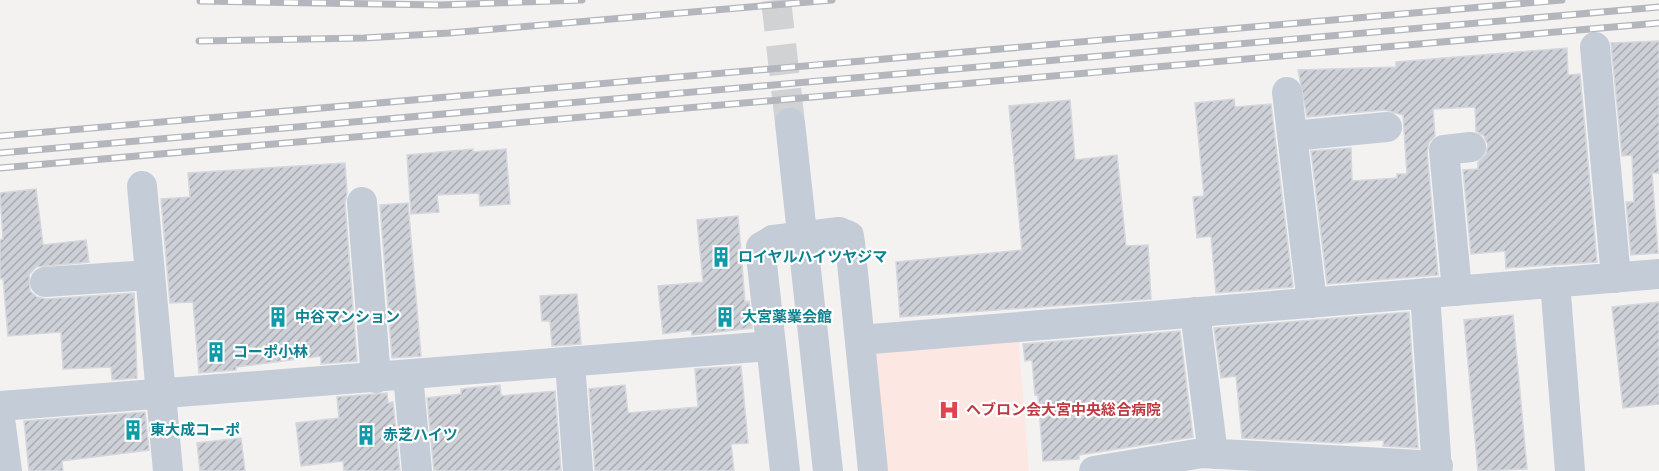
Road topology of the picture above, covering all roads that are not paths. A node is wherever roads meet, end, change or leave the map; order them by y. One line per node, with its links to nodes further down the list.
1 (1595, 47): 11 (street)
2 (1287, 92): 5 (street)
3 (790, 123): 33 (street)
4 (1387, 127): 5 (street)
5 (1292, 136): 16 (street)
6 (1471, 147): 14 (street)
7 (142, 186): 10 (street)
8 (362, 202): 22 (street)
9 (1659, 274): 11 (street)
10 (149, 275): 12 (street); 23 (street)
11 (1616, 278): 13 (street)
12 (45, 282)
13 (1555, 282): 14 (street); 36 (street)
14 (1457, 291): 15 (street)
15 (1425, 293): 16 (street); 27 (street)
16 (1312, 303): 17 (street)
17 (1195, 312): 18 (street); 26 (street)
18 (860, 340): 19 (street, bridge); 34 (street)
19 (771, 346): 20 (street); 32 (street)
20 (570, 363): 21 (street); 31 (street)
21 (408, 375): 22 (street); 30 (street)
22 (376, 378): 23 (street)
23 (160, 393): 24 (street); 29 (street)
24 (0, 406)
25 (0, 419): 28 (street)
26 (1213, 454): 27 (street); 35 (street)
27 (1438, 469)
28 (7, 471)
29 (168, 471)
30 (417, 471)
31 (578, 471)
32 (785, 471)
33 (828, 471)
34 (873, 471)
35 (1094, 471)
36 (1570, 471)

